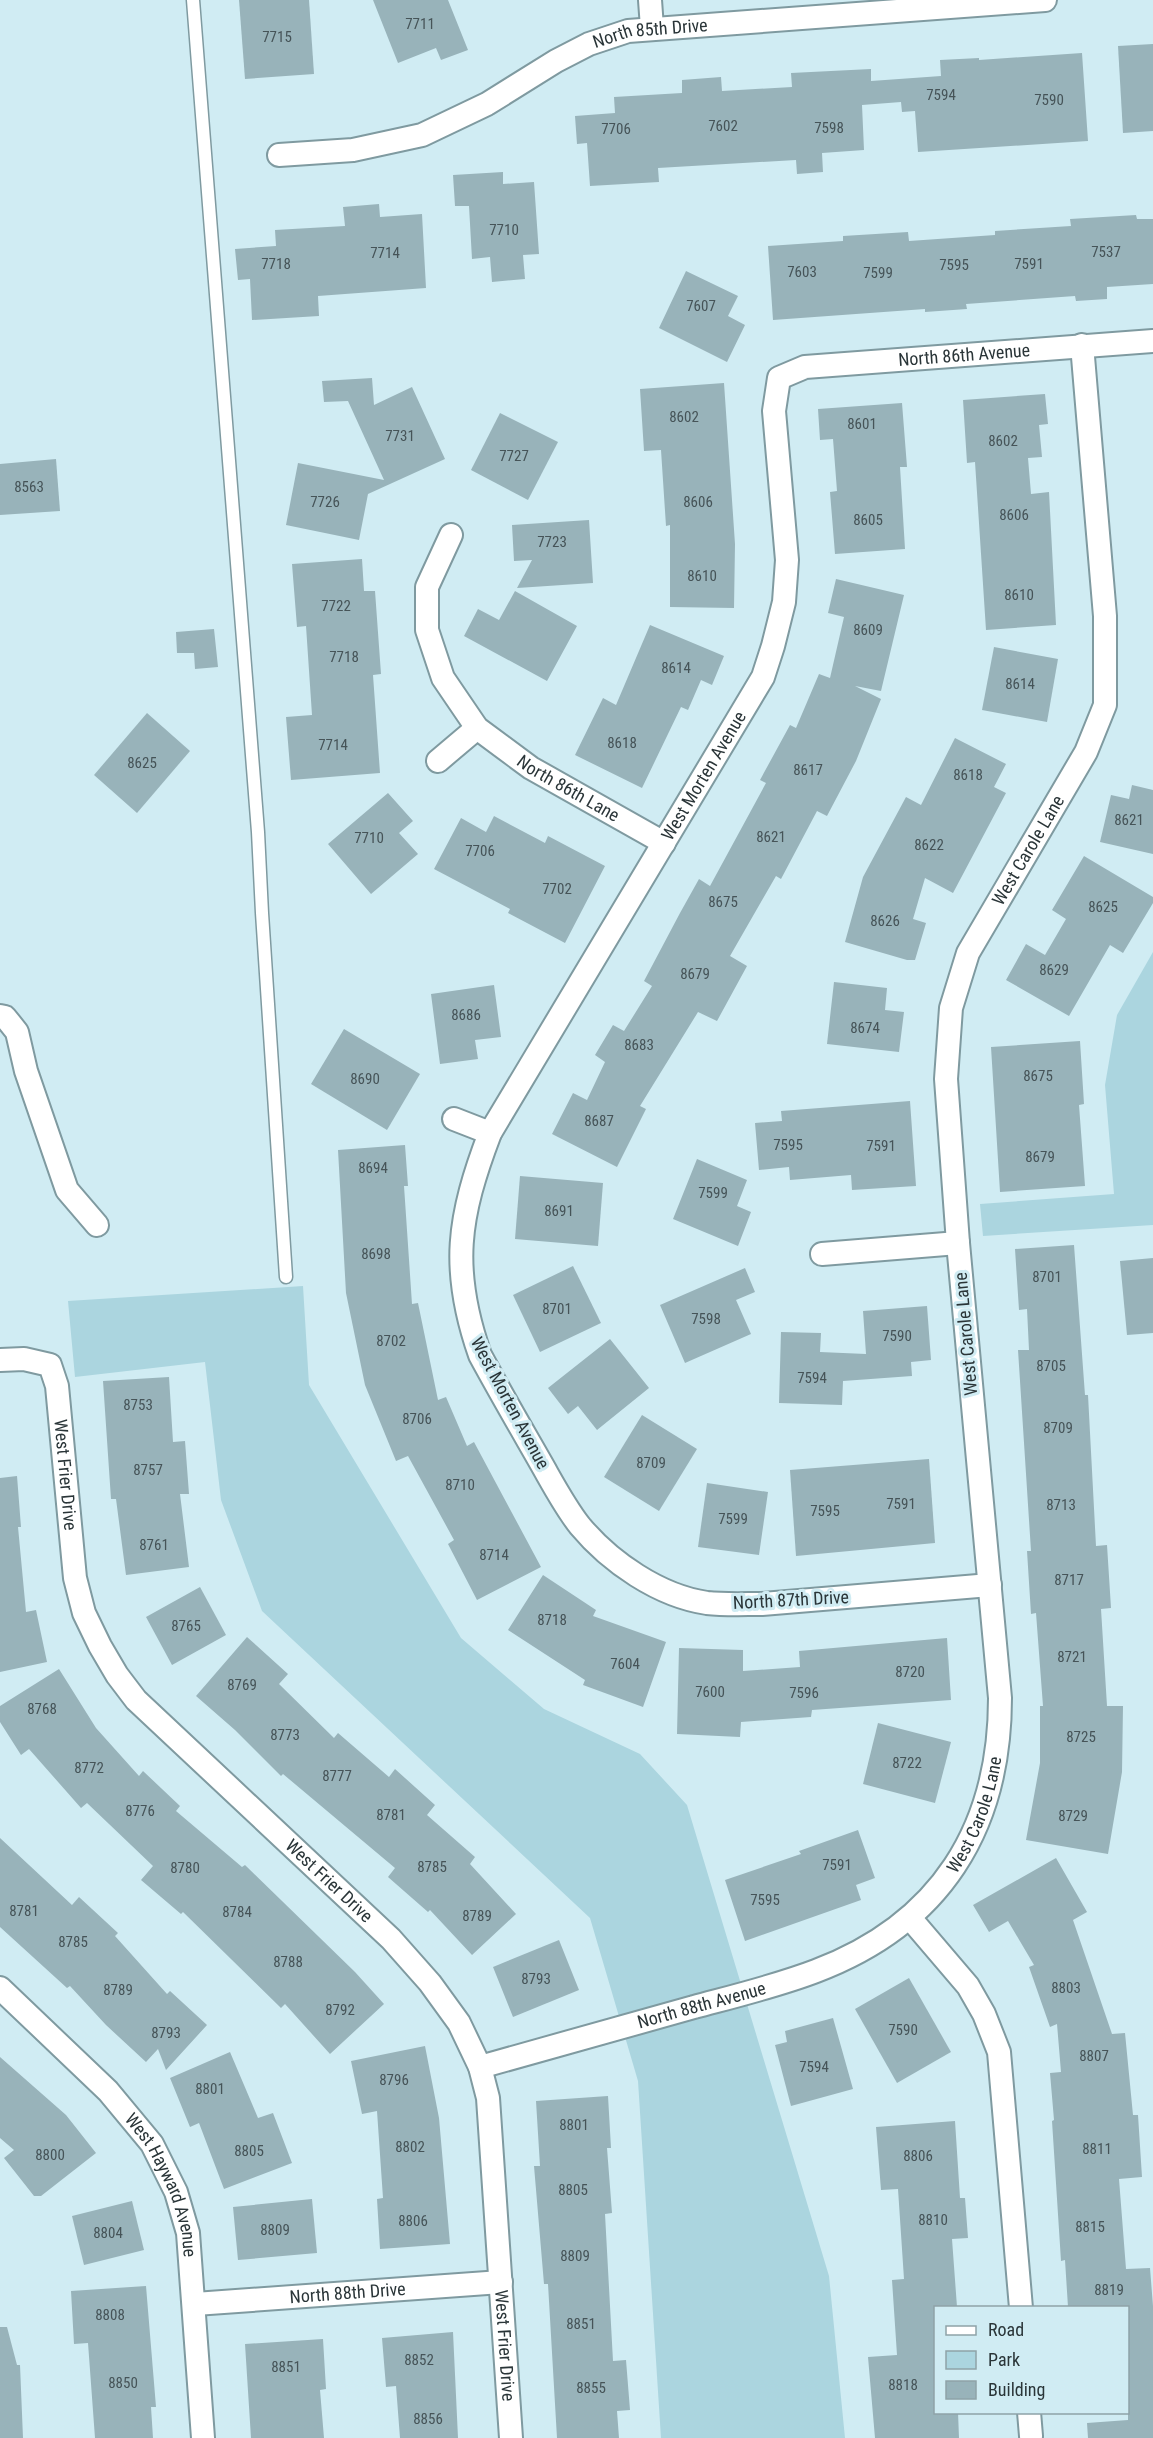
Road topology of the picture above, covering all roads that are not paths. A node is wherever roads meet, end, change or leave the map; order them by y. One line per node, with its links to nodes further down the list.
1 (193, 0): 19 (lane)
2 (650, 0): 4 (street)
3 (1045, 0): 4 (street, North 85th Drive)
4 (652, 28): 5 (street, North 85th Drive)
5 (279, 155)
6 (1153, 341): 7 (street, North 86th Avenue)
7 (1082, 345): 8 (street, North 86th Avenue); 17 (street, West Carole Lane)
8 (778, 378): 12 (street, West Morten Avenue)
9 (451, 535): 10 (street, North 86th Lane)
10 (477, 728): 11 (street); 12 (street, North 86th Lane)
11 (438, 761)
12 (664, 843): 15 (street, West Morten Avenue)
13 (2, 1016): 16 (street)
14 (454, 1119): 15 (street)
15 (490, 1133): 21 (street, West Morten Avenue)
16 (97, 1225)
17 (958, 1243): 18 (street); 22 (street, West Carole Lane)
18 (822, 1254)
19 (286, 1277)
20 (0, 1360): 25 (street, West Frier Drive)
21 (604, 1551): 22 (street, North 87th Drive)
22 (990, 1585): 23 (street, West Carole Lane)
23 (910, 1918): 25 (street, North 88th Avenue); 28 (street)
24 (0, 1988): 27 (street, West Hayward Avenue)
25 (480, 2067): 26 (street, West Frier Drive)
26 (501, 2282): 27 (street, North 88th Drive); 32 (street, West Frier Drive)
27 (195, 2304): 31 (street, West Hayward Avenue)
28 (1020, 2306)
29 (1029, 2414): 30 (street)
30 (1031, 2436)
31 (203, 2438)
32 (511, 2438)

